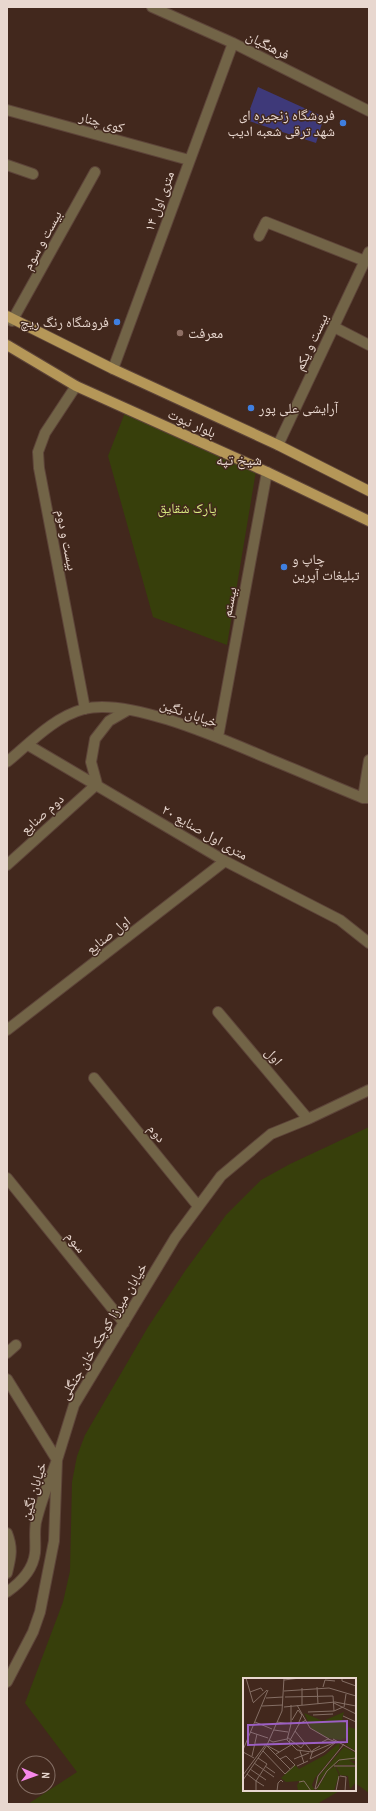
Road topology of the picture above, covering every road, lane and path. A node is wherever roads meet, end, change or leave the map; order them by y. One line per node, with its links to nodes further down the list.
1 (152, 7): 2 (street, فرهنگیان)
2 (233, 43): 4 (street, فرهنگیان); 5 (street, ۱۴ متری اول)
3 (7, 110): 5 (street, کوی چنار)
4 (369, 111)
5 (189, 160): 16 (street, ۱۴ متری اول)
6 (7, 165): 8 (street)
7 (95, 172): 12 (street, بیست و سوم)
8 (32, 174)
9 (259, 236): 10 (street)
10 (367, 256): 13 (street, بیست و یکم)
11 (7, 310): 12 (main road)
12 (10, 318): 16 (main road, بلوار نبوت)
13 (334, 327): 15 (street); 18 (street, بیست و یکم)
14 (7, 345): 17 (main road, بلوار نبوت)
15 (369, 345)
16 (113, 369): 18 (main road, بلوار نبوت)
17 (76, 386): 19 (main road, بلوار نبوت); 22 (street, بیست و دوم)
18 (278, 445): 20 (main road, بلوار نبوت)
19 (267, 472): 21 (main road, بلوار نبوت); 24 (street, بیستم)
20 (369, 491)
21 (369, 521)
22 (85, 709): 23 (street, خیابان نگین); 25 (street, خیابان نگین)
23 (129, 709): 24 (street, خیابان نگین); 28 (street)
24 (218, 737): 29 (street, خیابان نگین)
25 (28, 745): 27 (street, خیابان نگین); 28 (street, ۲۰ متری اول صنایع)
26 (369, 760): 29 (street)
27 (7, 762)
28 (97, 784): 30 (street, ۲۰ متری اول صنایع); 31 (street, دوم صنایع)
29 (366, 798)
30 (225, 861): 32 (street, ۲۰ متری اول صنایع); 34 (street, اول صنایع)
31 (7, 865)
32 (369, 942)
33 (218, 1012): 37 (street, اول)
34 (8, 1028)
35 (94, 1078): 39 (street, دوم)
36 (369, 1090): 37 (street, خیابان میرزا کوچک خان جنگلی)
37 (308, 1119): 39 (street, خیابان میرزا کوچک خان جنگلی)
38 (7, 1178): 40 (street, سوم)
39 (198, 1206): 40 (street, خیابان میرزا کوچک خان جنگلی)
40 (124, 1323): 44 (street, خیابان میرزا کوچک خان جنگلی)
41 (16, 1345): 42 (street)
42 (7, 1353)
43 (7, 1380): 44 (street)
44 (57, 1460): 47 (street, خیابان نگین); 48 (street, خیابان میرزا کوچک خان جنگلی)
45 (7, 1533): 46 (street, خیابان نگین)
46 (7, 1573)
47 (7, 1592)
48 (7, 1682)

